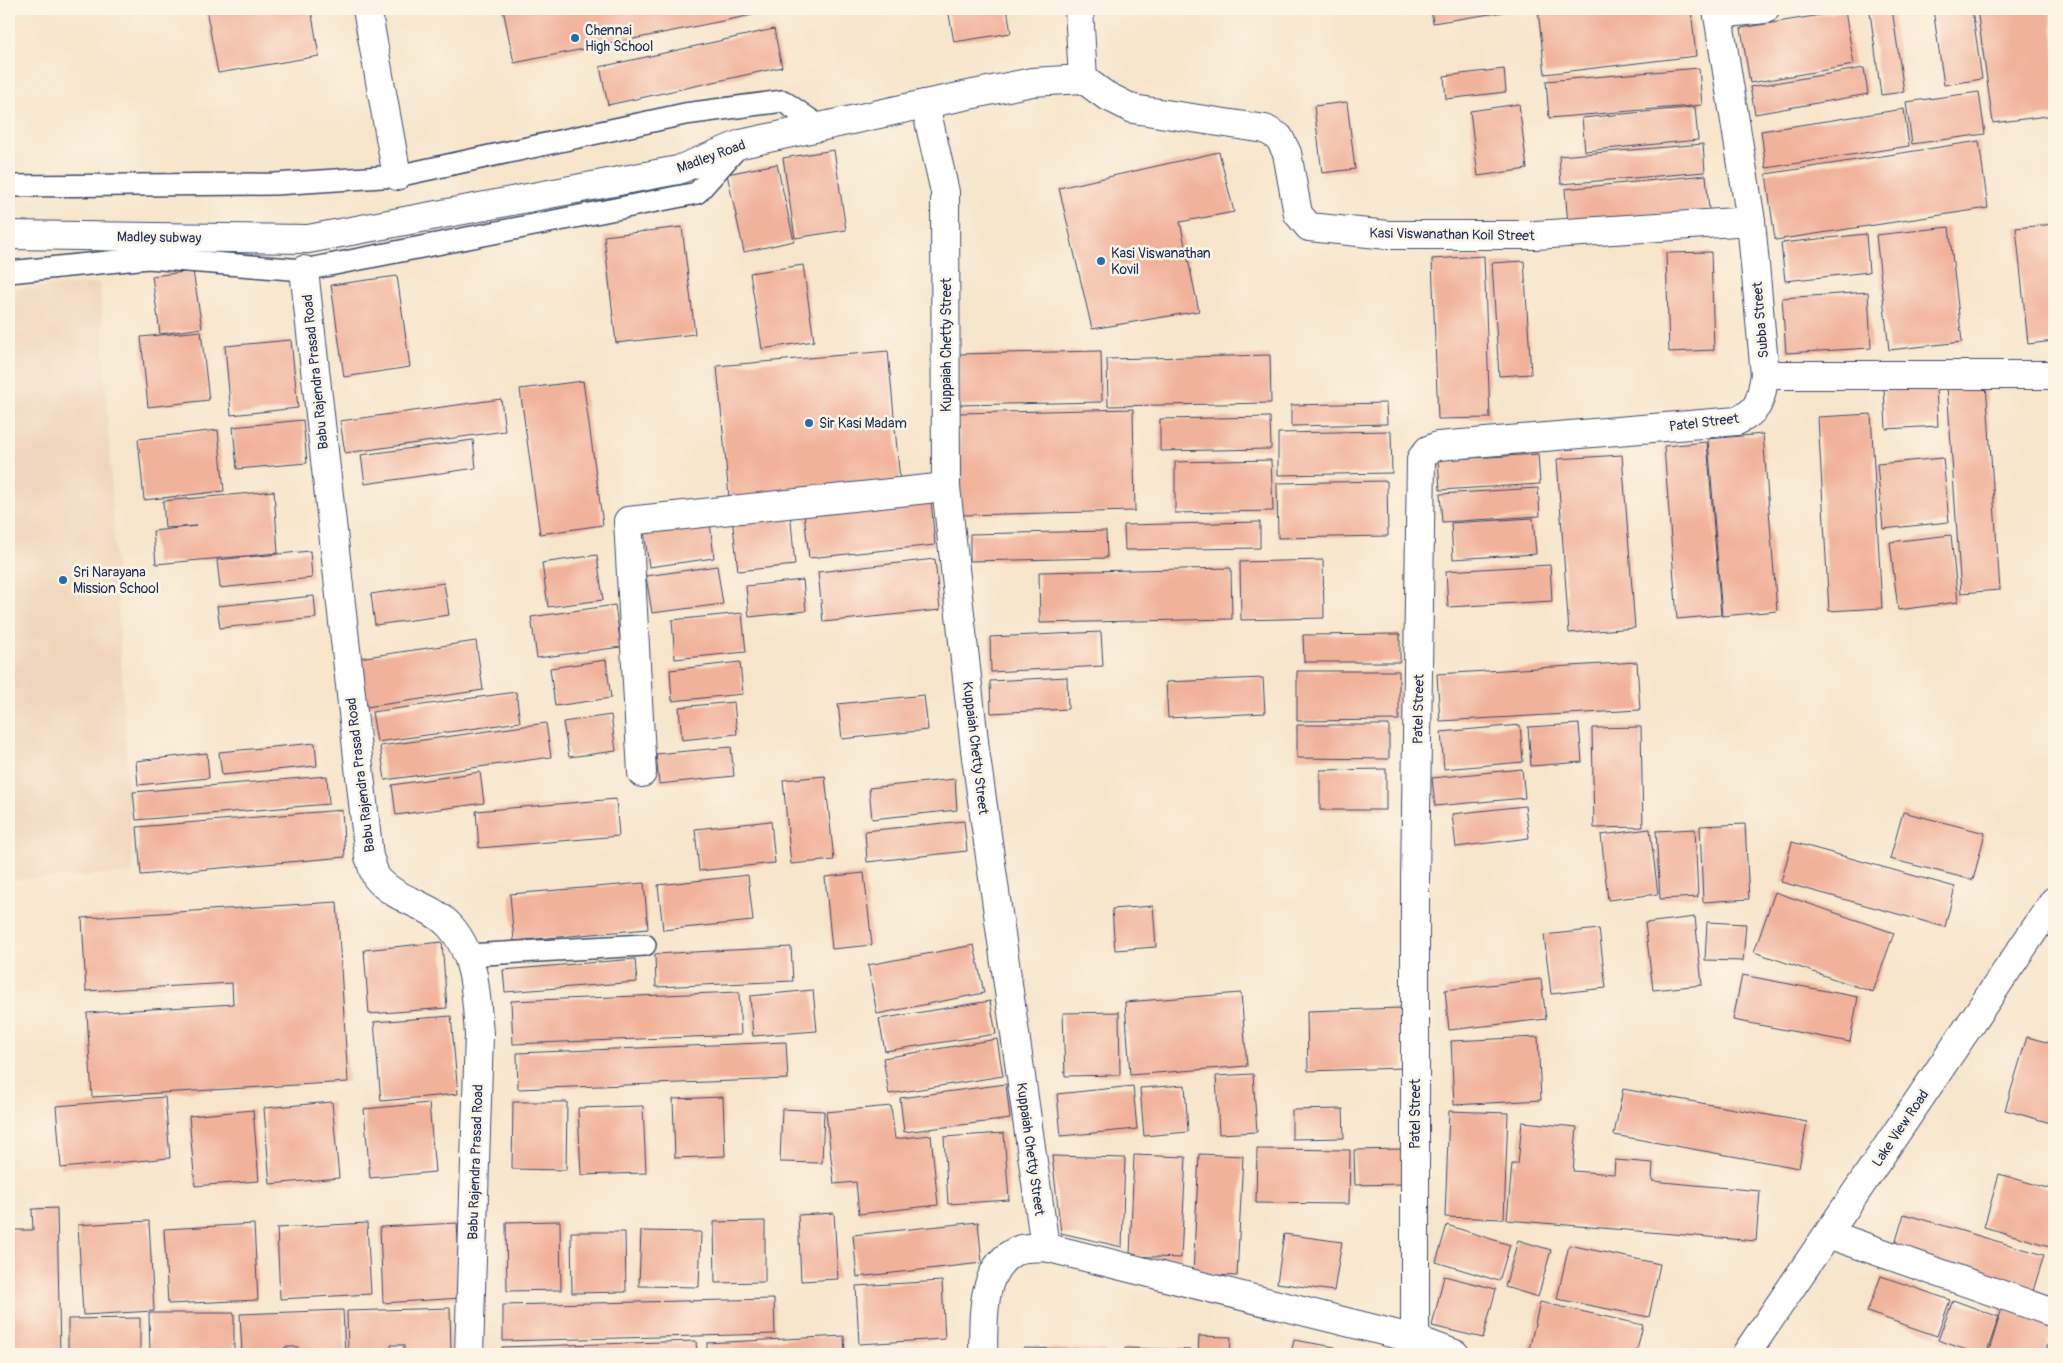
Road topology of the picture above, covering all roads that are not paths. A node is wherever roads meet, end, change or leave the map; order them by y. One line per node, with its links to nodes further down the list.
1 (366, 9): 9 (street)
2 (1080, 9): 5 (street)
3 (1765, 9): 4 (street)
4 (1718, 12): 11 (street, Subba Street)
5 (1083, 79): 6 (street, Madley Road); 11 (street, Kasi Viswanathan Koil Street)
6 (925, 104): 7 (street, Madley Road); 18 (street, Kuppaiah Chetty Street)
7 (822, 128): 8 (street, Madley Road); 9 (lane)
8 (741, 144): 13 (street, Madley Road); 14 (lane)
9 (397, 176): 10 (lane)
10 (9, 186)
11 (1751, 221): 16 (street, Subba Street)
12 (9, 235): 13 (street, Madley subway)
13 (308, 238)
14 (304, 270): 15 (lane); 22 (street, Babu Rajendra Prasad Road)
15 (9, 272)
16 (1765, 375): 17 (street, Subba Street); 26 (street, Patel Street)
17 (2054, 375)
18 (946, 487): 19 (street); 24 (street, Kuppaiah Chetty Street)
19 (642, 774)
20 (2054, 900): 23 (street, Lake View Road)
21 (645, 945): 22 (lane)
22 (468, 955): 27 (street, Babu Rajendra Prasad Road)
23 (1828, 1234): 25 (street); 30 (street, Lake View Road)
24 (1045, 1247): 26 (street); 28 (street)
25 (2054, 1313)
26 (1415, 1339): 29 (street)
27 (469, 1354)
28 (983, 1354)
29 (1455, 1354)
30 (1746, 1354)

